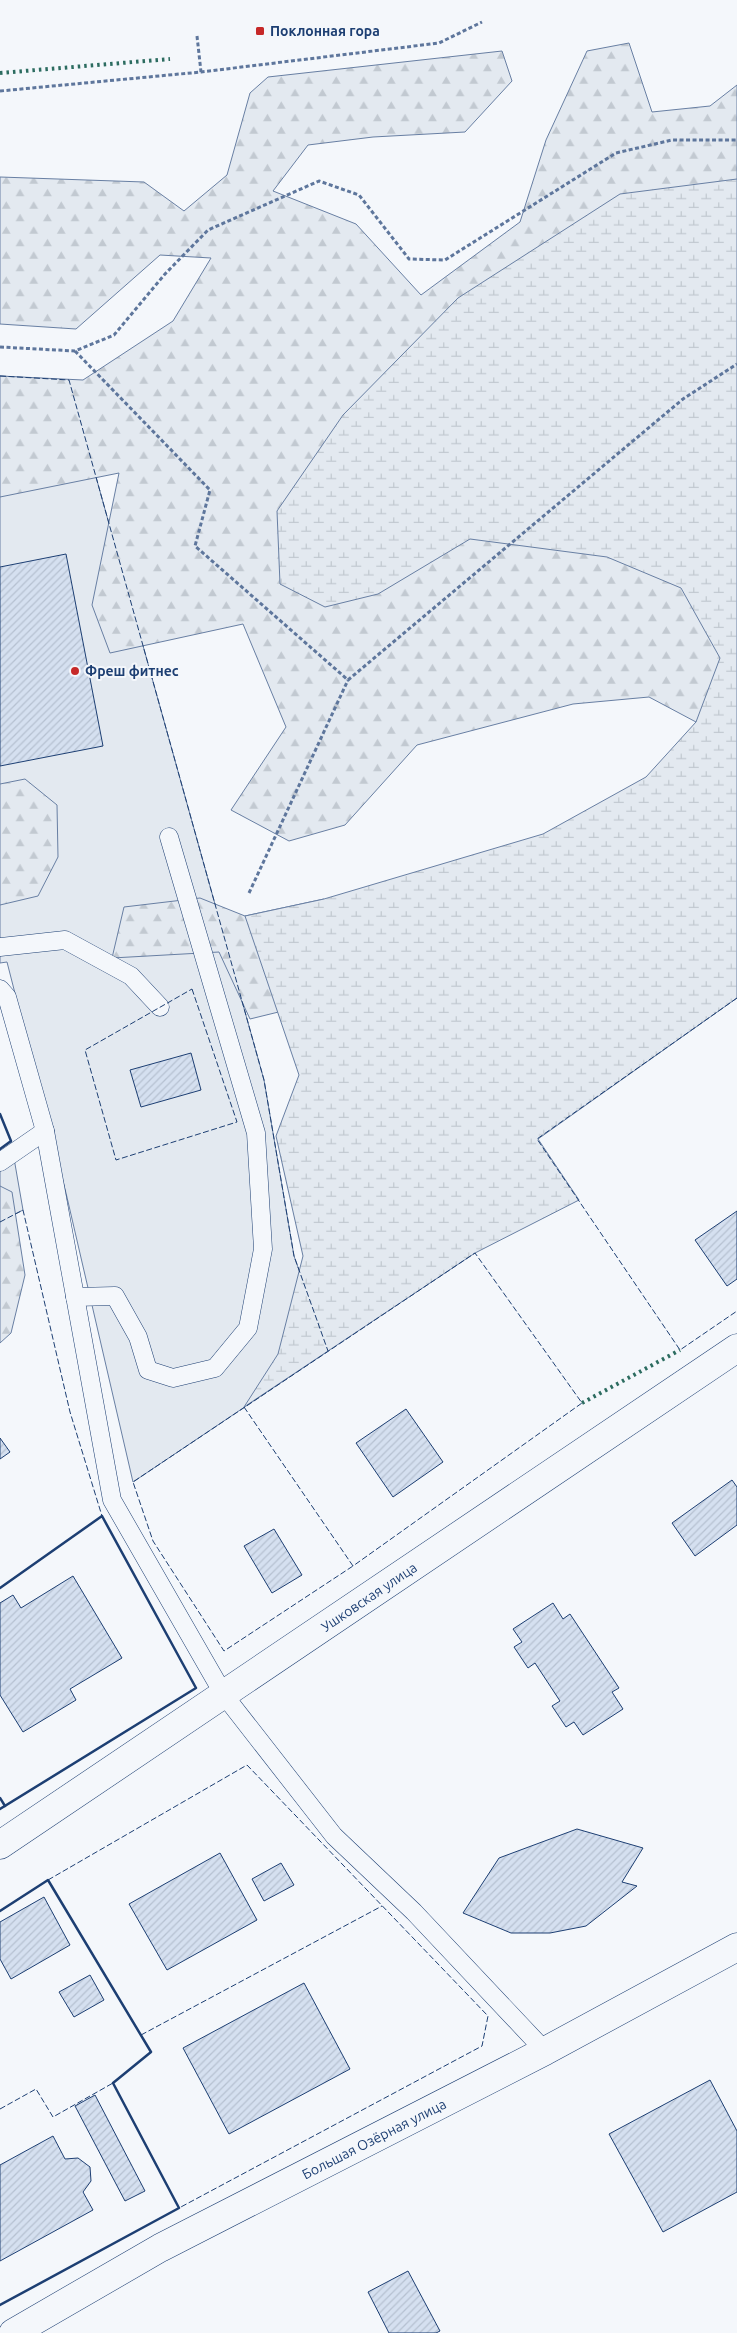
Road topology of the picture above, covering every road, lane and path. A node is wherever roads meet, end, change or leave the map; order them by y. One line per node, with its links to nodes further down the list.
1 (482, 22): 3 (path)
2 (197, 36): 3 (path)
3 (201, 72): 4 (path)
4 (0, 92)
5 (737, 140): 7 (path)
6 (0, 347): 7 (path)
7 (75, 351): 9 (path)
8 (737, 364): 9 (path)
9 (348, 680): 11 (path)
10 (170, 837): 17 (lane)
11 (249, 893)
12 (0, 946): 14 (lane)
13 (0, 989): 15 (lane)
14 (160, 1007)
15 (45, 1131): 16 (lane); 17 (lane)
16 (0, 1162)
17 (75, 1297): 19 (lane)
18 (737, 1348): 19 (street, Ушковская улица)
19 (224, 1695): 20 (street, Ушковская улица); 22 (lane)
20 (0, 1845)
21 (737, 1947): 22 (street, Большая Озёрная улица)
22 (545, 2051): 23 (street, Большая Озёрная улица)
23 (13, 2333)

